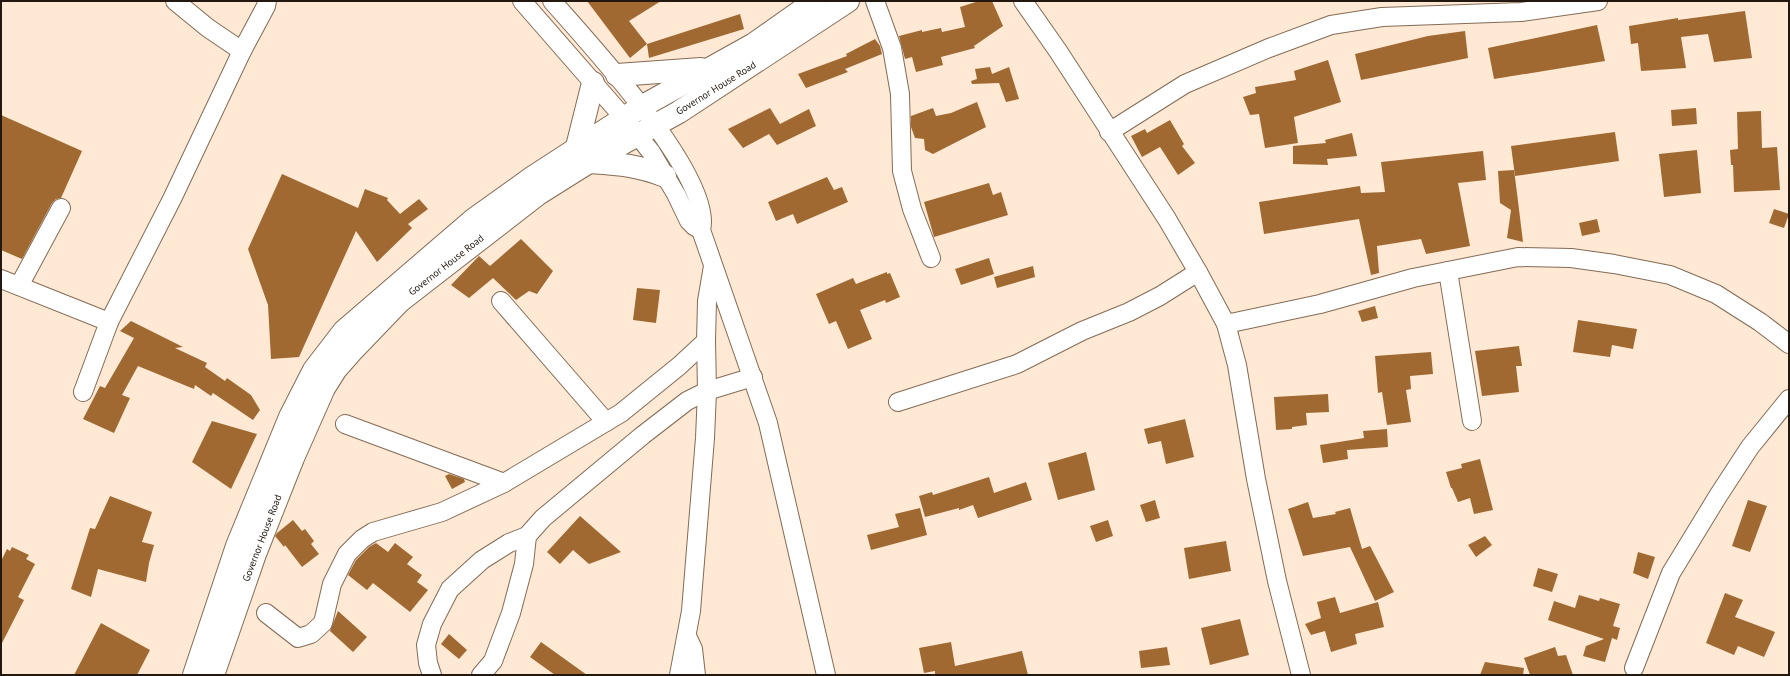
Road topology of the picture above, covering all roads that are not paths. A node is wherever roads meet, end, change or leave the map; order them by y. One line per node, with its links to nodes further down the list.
1 (175, 1): 10 (street)
2 (267, 1): 10 (street)
3 (522, 1): 13 (street)
4 (552, 1): 12 (street)
5 (815, 1): 11 (main road, Governor House Road)
6 (848, 1): 15 (main road, Governor House Road)
7 (875, 1): 21 (street)
8 (1023, 1): 16 (street)
9 (1598, 1): 16 (street)
10 (242, 51): 28 (street)
11 (708, 69): 12 (main road); 14 (main road, Governor House Road)
12 (617, 75): 14 (street)
13 (593, 83): 14 (street); 17 (main road)
14 (632, 112): 15 (street); 17 (main road, Governor House Road)
15 (646, 130): 17 (main road, Governor House Road); 18 (street); 20 (street)
16 (1109, 132): 24 (street)
17 (583, 155): 18 (main road); 45 (main road, Governor House Road); 46 (main road, Governor House Road)
18 (665, 176): 20 (street)
19 (61, 208): 26 (street)
20 (701, 230): 22 (street)
21 (931, 258)
22 (713, 263): 30 (street); 32 (street)
23 (1448, 271): 29 (street); 31 (street); 37 (street)
24 (1198, 272): 29 (street); 36 (street)
25 (1, 279): 26 (street)
26 (19, 286): 28 (street)
27 (501, 301): 38 (street)
28 (110, 322): 34 (street)
29 (1226, 324): 52 (street)
30 (706, 341): 33 (street); 38 (street)
31 (1789, 344)
32 (752, 377): 33 (street); 51 (street)
33 (707, 391): 41 (street); 43 (street)
34 (83, 392)
35 (1789, 399): 44 (street)
36 (898, 402)
37 (1472, 421)
38 (606, 422): 40 (street)
39 (345, 424): 40 (street)
40 (504, 483): 42 (street)
41 (527, 536): 47 (street); 48 (street)
42 (266, 612)
43 (687, 636): 49 (street); 50 (street)
44 (1634, 668)
45 (194, 675)
46 (213, 675)
47 (432, 675)
48 (481, 675)
49 (679, 675)
50 (696, 675)
51 (826, 675)
52 (1301, 675)

